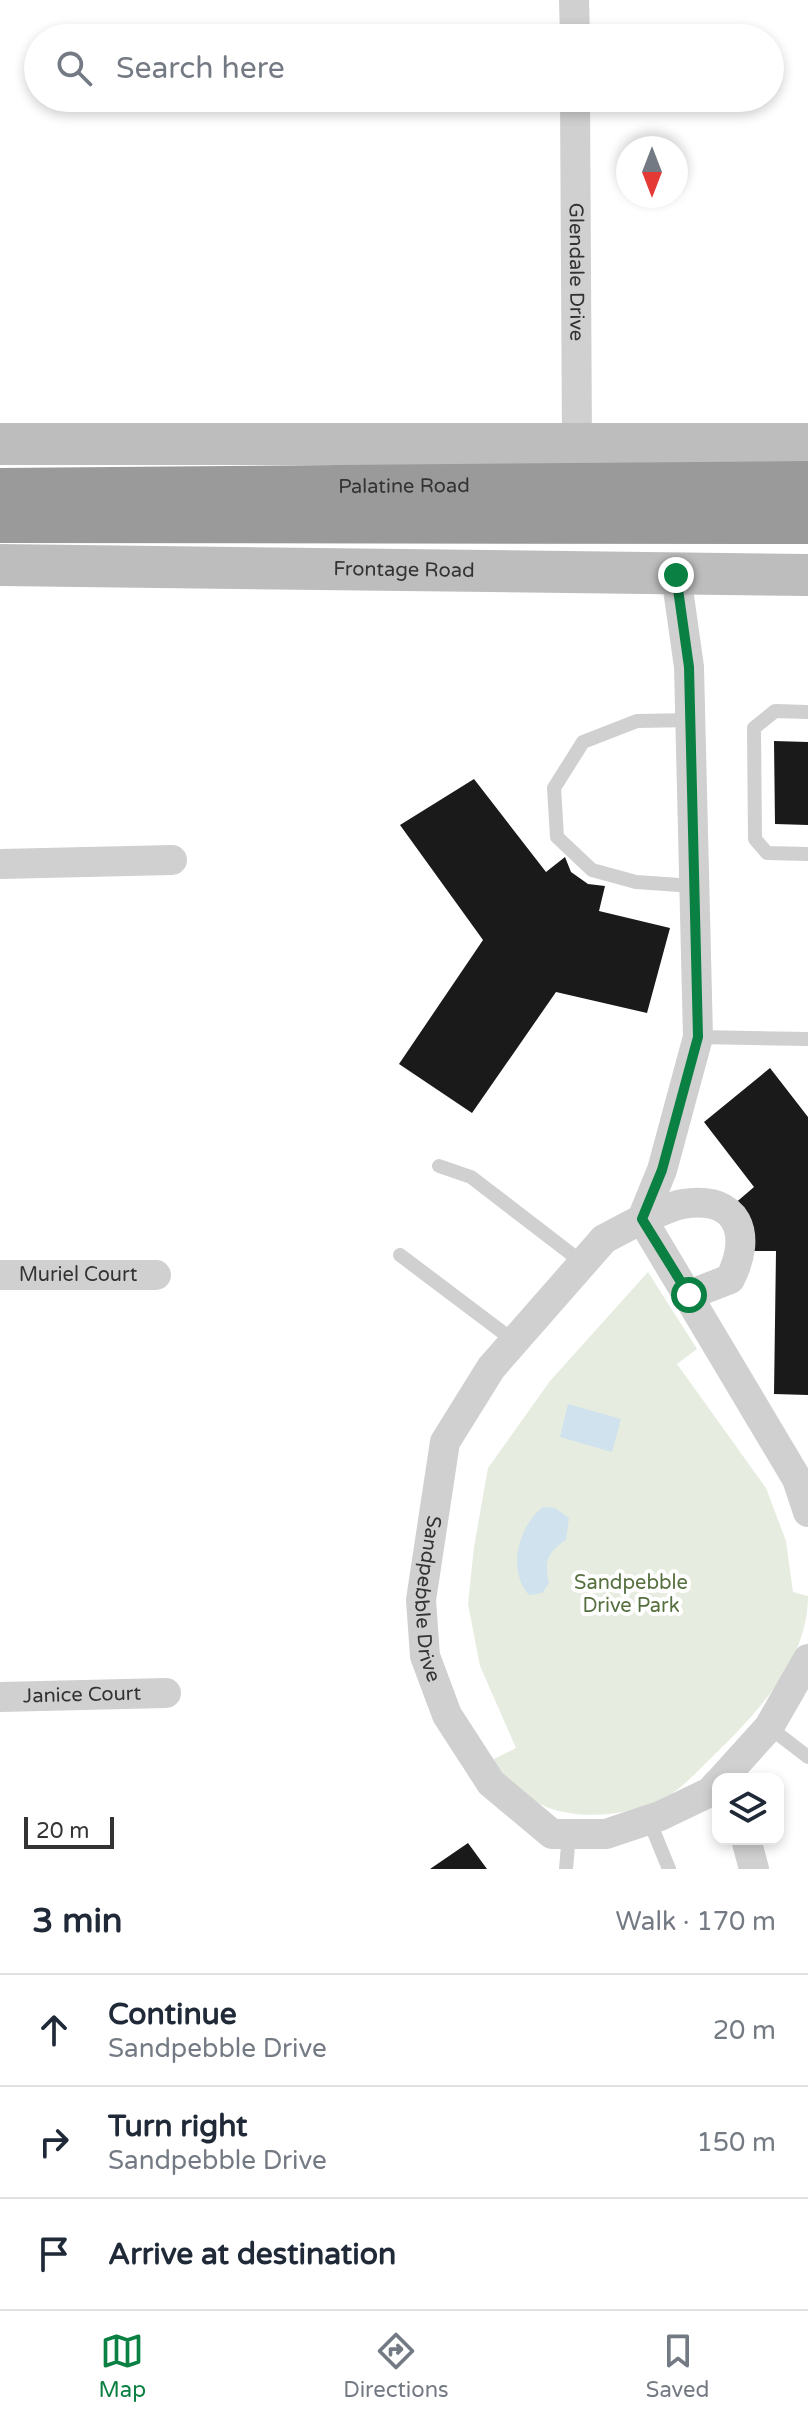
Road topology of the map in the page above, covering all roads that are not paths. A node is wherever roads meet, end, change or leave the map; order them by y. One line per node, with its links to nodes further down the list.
1 (574, 0): 2 (street)
2 (575, 24)
3 (575, 112): 5 (street, Glendale Drive)
4 (0, 444): 5 (street)
5 (577, 444): 6 (street)
6 (808, 444)
7 (808, 483): 8 (highway, Palatine Road)
8 (0, 490)
9 (0, 521): 10 (highway, Palatine Road)
10 (808, 522)
11 (0, 565): 12 (street, Frontage Road)
12 (676, 575): 13 (street, Frontage Road); 15 (street)
13 (808, 575)
14 (808, 712): 16 (lane)
15 (691, 720): 19 (street); 19 (lane)
16 (808, 854)
17 (172, 860): 18 (street)
18 (0, 864)
19 (694, 886): 20 (street)
20 (698, 1037): 21 (lane); 23 (street)
21 (808, 1039)
22 (439, 1166): 25 (lane)
23 (642, 1219): 25 (street, Sandpebble Drive); 28 (street); 28 (street, Sandpebble Drive)
24 (400, 1255): 29 (lane)
25 (583, 1263): 29 (street, Sandpebble Drive)
26 (0, 1275): 27 (street, Muriel Court)
27 (156, 1275)
28 (689, 1295): 30 (street)
29 (514, 1341): 39 (street, Sandpebble Drive)
30 (808, 1512)
31 (808, 1659): 34 (street, Sandpebble Drive)
32 (166, 1693): 33 (street, Janice Court)
33 (0, 1697)
34 (769, 1727): 35 (lane); 36 (street, Sandpebble Drive)
35 (808, 1757)
36 (730, 1773)
37 (712, 1791): 38 (street, Sandpebble Drive)
38 (649, 1820): 39 (street, Sandpebble Drive); 42 (lane)
39 (569, 1834): 41 (lane)
40 (748, 1845): 43 (street)
41 (566, 1869)
42 (669, 1869)
43 (754, 1869)

